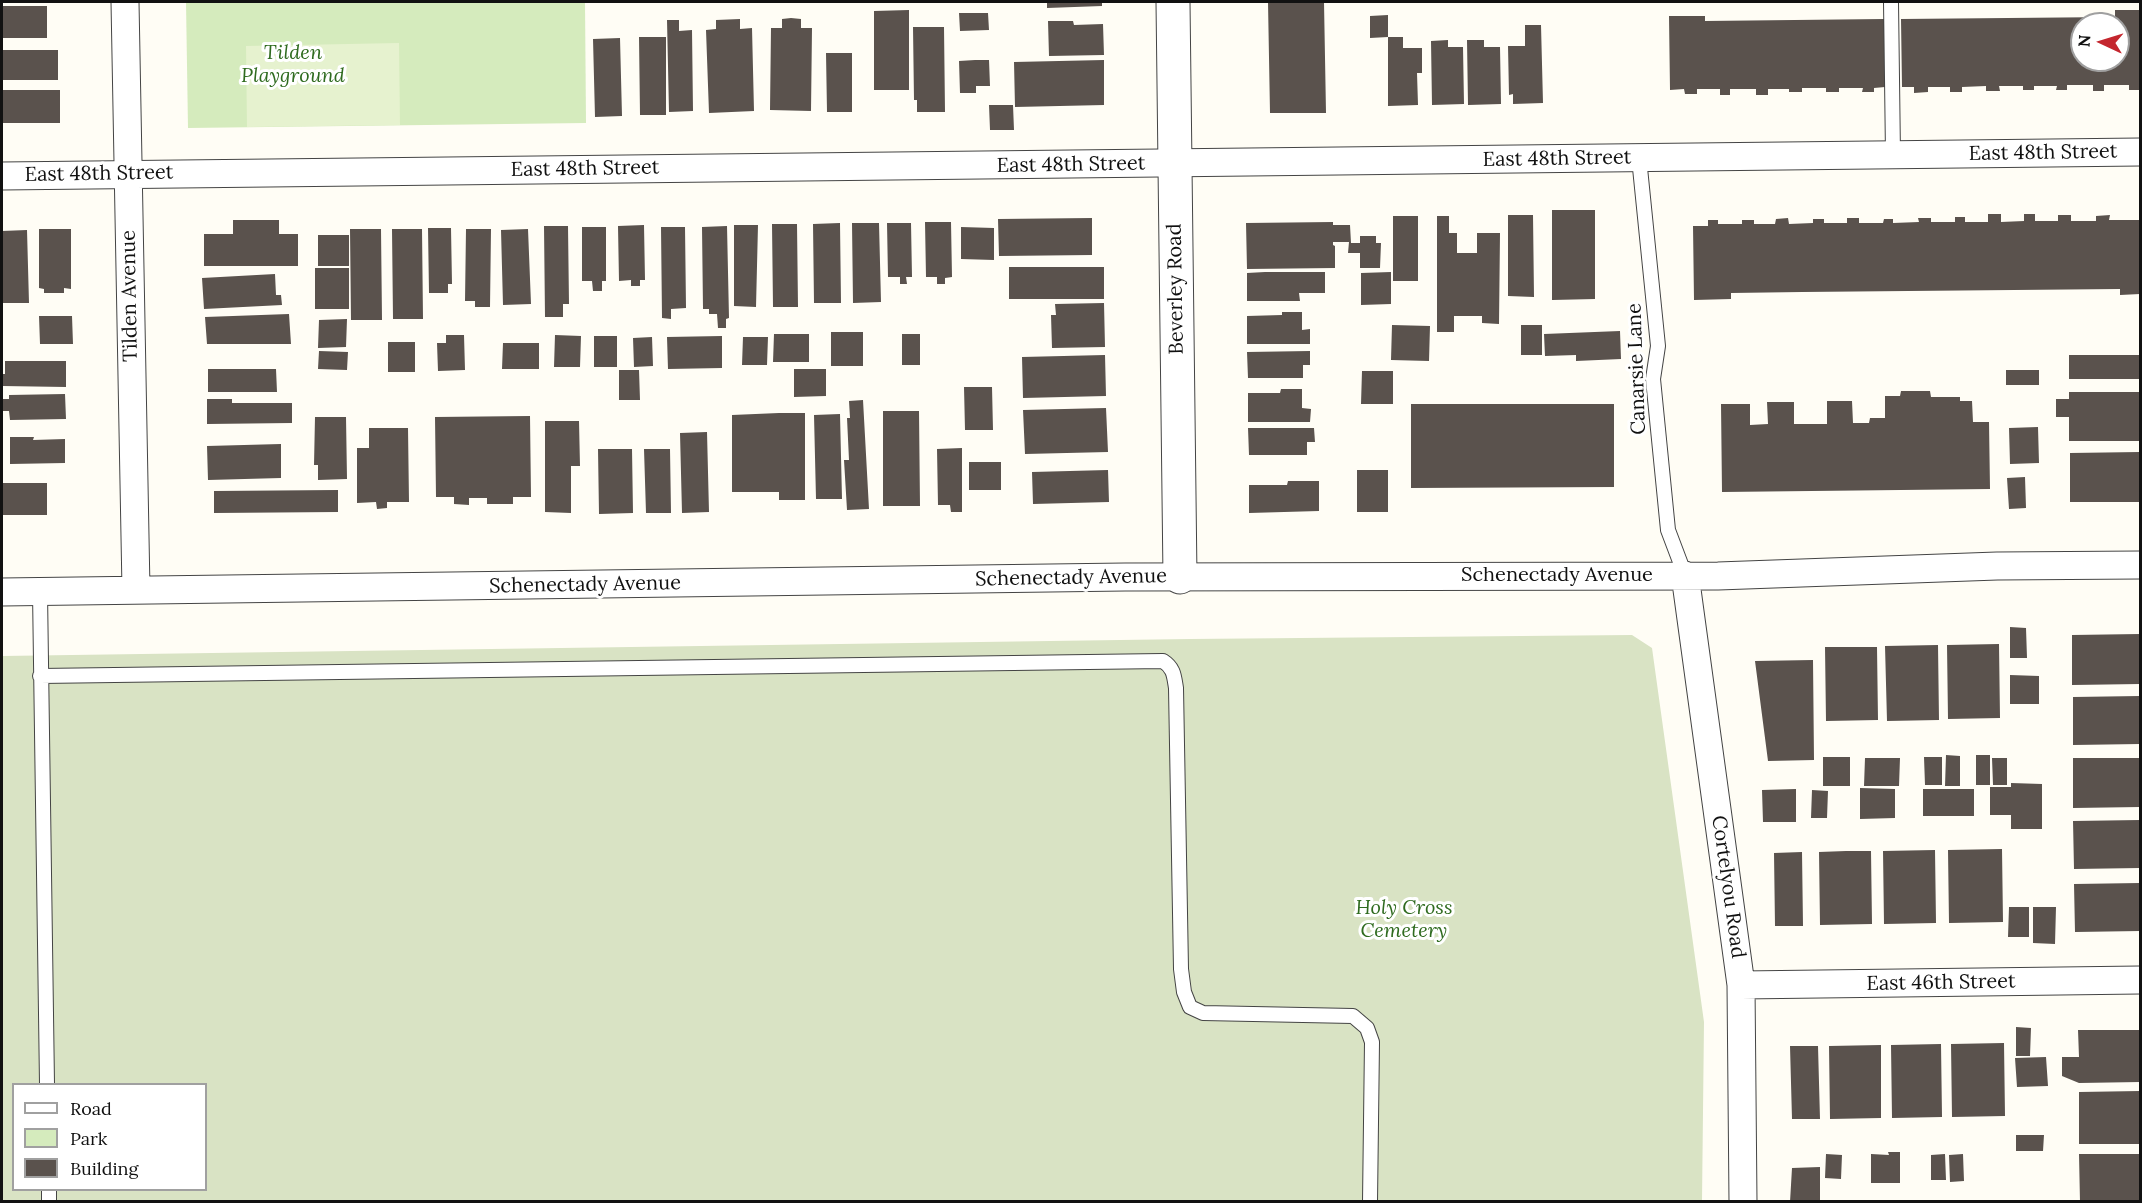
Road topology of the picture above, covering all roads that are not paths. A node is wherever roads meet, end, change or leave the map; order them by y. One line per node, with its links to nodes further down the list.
1 (125, 2): 8 (street, Tilden Avenue)
2 (1173, 2): 7 (street, Beverley Road)
3 (1891, 2): 5 (lane)
4 (2140, 152): 5 (street, East 48th Street)
5 (1893, 155): 6 (street, East 48th Street)
6 (1639, 158): 7 (street, East 48th Street); 11 (lane, Canarsie Lane)
7 (1175, 164): 8 (street, East 48th Street); 12 (street, Beverley Road)
8 (127, 174): 9 (street, East 48th Street); 13 (street, Tilden Avenue)
9 (2, 176)
10 (2140, 565): 11 (street, Schenectady Avenue)
11 (1685, 575): 12 (street, Schenectady Avenue); 18 (street, Cortelyou Road)
12 (1180, 577): 13 (street, Schenectady Avenue)
13 (135, 591): 15 (street, Schenectady Avenue)
14 (2, 592): 15 (street, Schenectady Avenue)
15 (40, 592): 16 (lane)
16 (40, 676): 19 (lane); 20 (lane)
17 (2140, 980): 18 (street, East 46th Street)
18 (1741, 985): 21 (street, Cortelyou Road)
19 (47, 1083)
20 (1370, 1202)
21 (1743, 1202)

